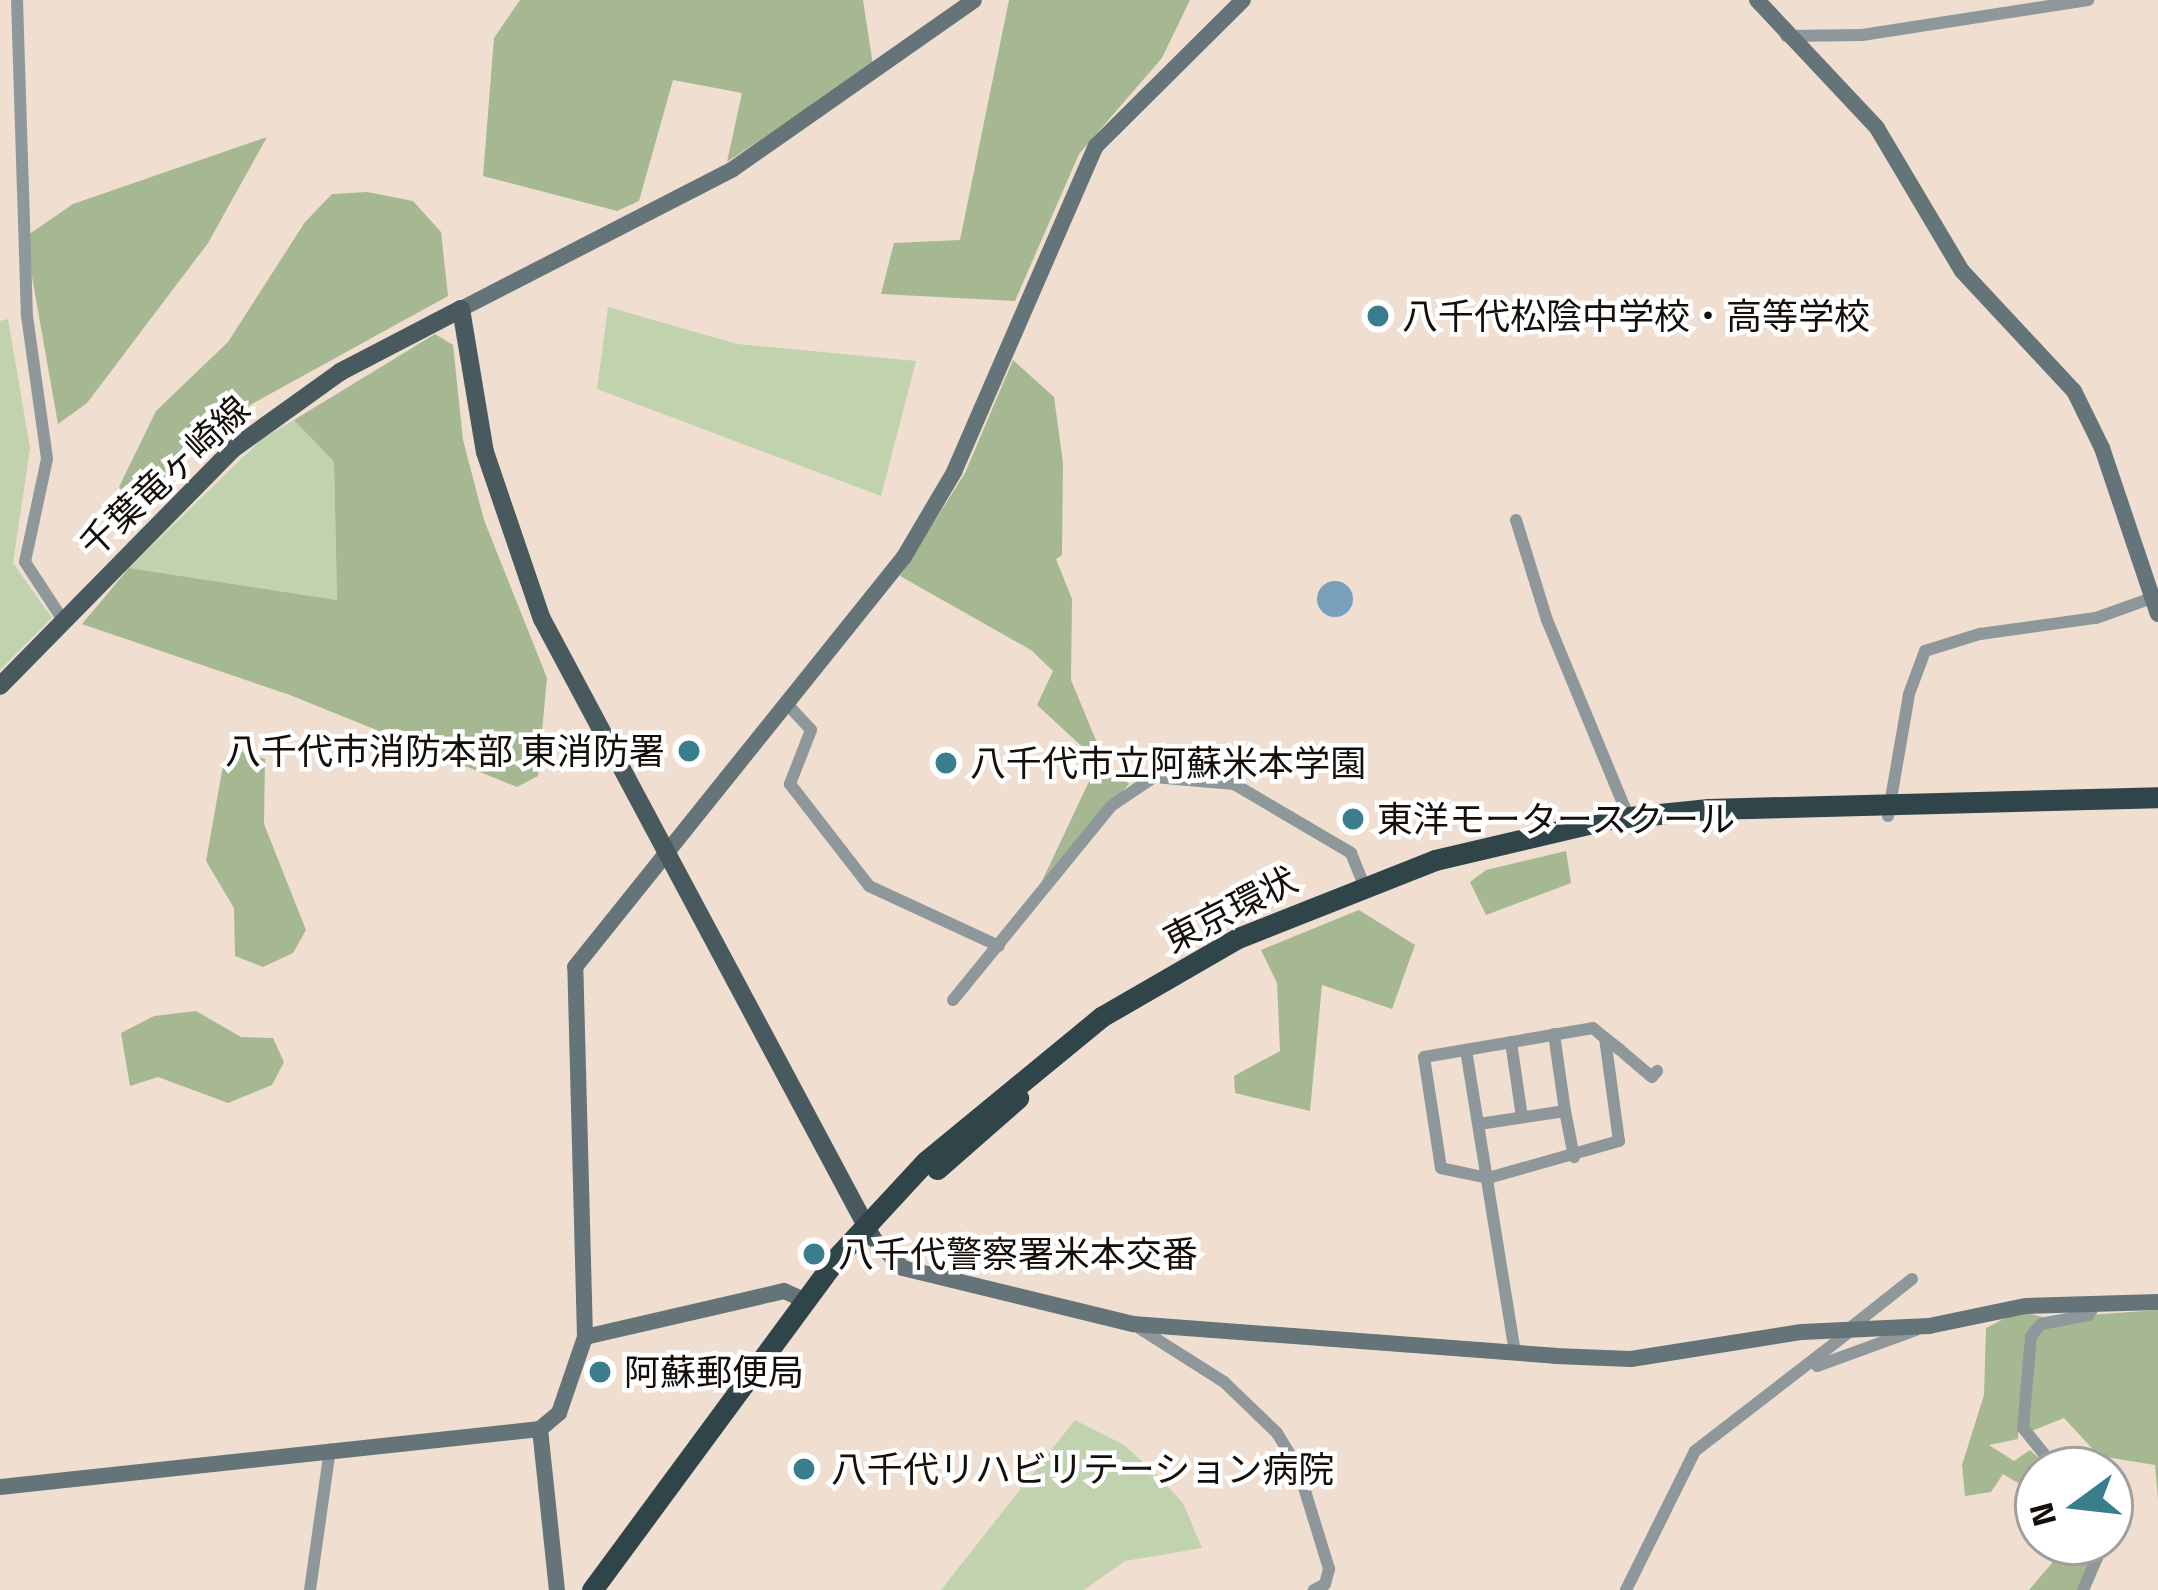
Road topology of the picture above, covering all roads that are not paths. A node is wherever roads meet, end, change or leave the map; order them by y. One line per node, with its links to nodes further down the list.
1 (17, 0): 10 (street)
2 (974, 0): 7 (street)
3 (1243, 0): 12 (street)
4 (1757, 0): 6 (street)
5 (2088, 0): 6 (street)
6 (1784, 35): 9 (street)
7 (461, 309): 10 (main road, 千葉竜ヶ崎線); 17 (main road)
8 (1516, 520): 16 (street)
9 (2155, 606): 14 (street)
10 (63, 620): 11 (main road, 千葉竜ヶ崎線)
11 (0, 686)
12 (787, 704): 17 (street); 19 (street)
13 (2158, 797): 14 (highway, 東京環状)
14 (1889, 809): 15 (highway, 東京環状); 16 (highway, 東京環状)
15 (2158, 810)
16 (1633, 823): 18 (highway, 東京環状); 31 (highway, 東京環状)
17 (664, 855): 31 (main road); 39 (street)
18 (1363, 883): 19 (street); 31 (highway, 東京環状)
19 (999, 946): 20 (street)
20 (953, 1000)
21 (1554, 1034): 22 (street); 23 (street); 26 (street)
22 (1605, 1038): 25 (street); 29 (street)
23 (1511, 1042): 24 (street); 27 (street)
24 (1466, 1050): 28 (street); 30 (street)
25 (1657, 1071)
26 (1565, 1111): 27 (street); 29 (street)
27 (1522, 1118): 28 (street)
28 (1479, 1124): 30 (street)
29 (1574, 1157): 30 (street)
30 (1488, 1178): 40 (street)
31 (868, 1230): 33 (highway, 東京環状); 36 (street); 49 (highway, 東京環状)
32 (1912, 1280): 38 (street)
33 (804, 1300): 39 (street); 48 (highway, 東京環状)
34 (2158, 1302): 35 (street)
35 (2094, 1307): 37 (street); 43 (street)
36 (1133, 1324): 40 (street); 50 (street)
37 (1929, 1326): 38 (street); 41 (street)
38 (1852, 1328): 40 (street); 41 (street)
39 (584, 1337): 42 (street)
40 (1515, 1353)
41 (1813, 1367): 51 (street)
42 (540, 1430): 44 (street); 47 (street)
43 (2038, 1446)
44 (330, 1447): 45 (street); 46 (street)
45 (0, 1487)
46 (310, 1590)
47 (557, 1590)
48 (592, 1590)
49 (610, 1590)
50 (1314, 1590)
51 (1626, 1590)

